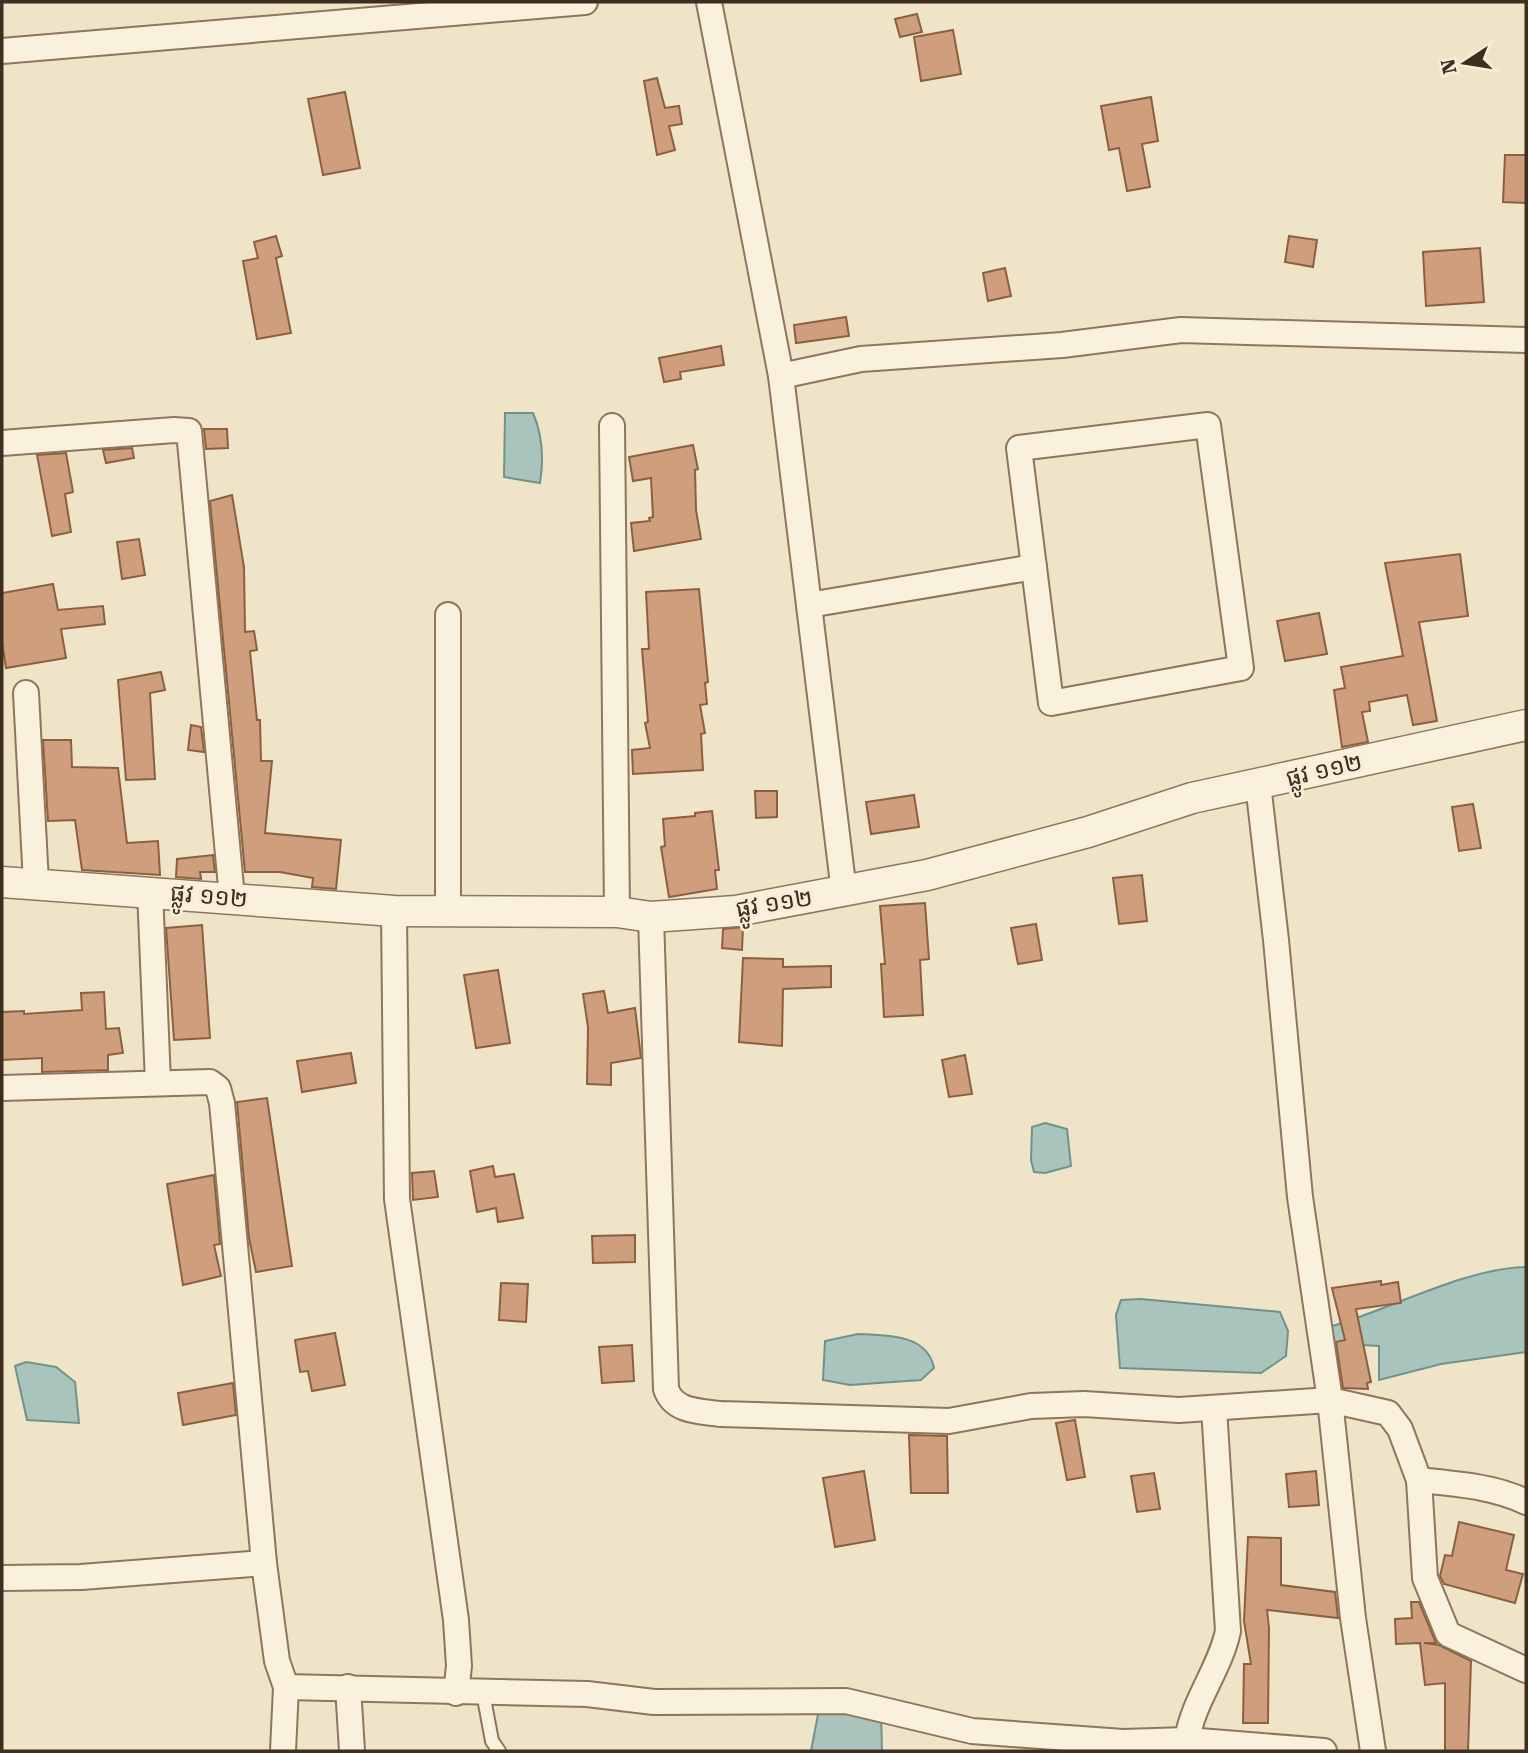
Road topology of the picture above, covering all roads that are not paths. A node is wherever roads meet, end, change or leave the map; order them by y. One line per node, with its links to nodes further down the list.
1 (585, 2): 3 (street)
2 (709, 2): 5 (street)
3 (2, 51)
4 (1526, 340): 5 (street)
5 (781, 376): 9 (street)
6 (612, 426): 21 (street)
7 (2, 443): 18 (street)
8 (1034, 567): 8 (street); 9 (street)
9 (809, 605): 17 (street)
10 (447, 615): 19 (street)
11 (26, 693): 15 (street)
12 (1526, 724): 13 (street, ផ្លូវ ១១២)
13 (1258, 784): 17 (street, ផ្លូវ ១១២); 25 (street)
14 (2, 883): 15 (street, ផ្លូវ ១១២)
15 (36, 883): 16 (street, ផ្លូវ ១១២)
16 (150, 891): 18 (street, ផ្លូវ ១១២); 23 (street)
17 (844, 892): 22 (street, ផ្លូវ ១១២)
18 (232, 898): 20 (street, ផ្លូវ ១១២)
19 (448, 909): 20 (street, ផ្លូវ ១១២); 21 (street, ផ្លូវ ១១២)
20 (394, 911): 34 (street)
21 (617, 912): 22 (street, ផ្លូវ ១១២)
22 (651, 917): 26 (street)
23 (158, 1082): 24 (street); 29 (street)
24 (2, 1088)
25 (1330, 1400): 26 (street); 27 (street); 41 (street)
26 (1214, 1408): 36 (street)
27 (1419, 1480): 28 (street); 31 (street)
28 (1526, 1502)
29 (264, 1563): 30 (street); 32 (street)
30 (2, 1578)
31 (1526, 1670)
32 (286, 1687): 33 (street); 37 (street)
33 (348, 1687): 34 (street); 38 (street)
34 (456, 1693): 35 (street)
35 (483, 1693): 36 (street); 39 (lane)
36 (1187, 1740): 40 (street)
37 (283, 1751)
38 (352, 1751)
39 (499, 1751)
40 (1324, 1751)
41 (1373, 1751)

